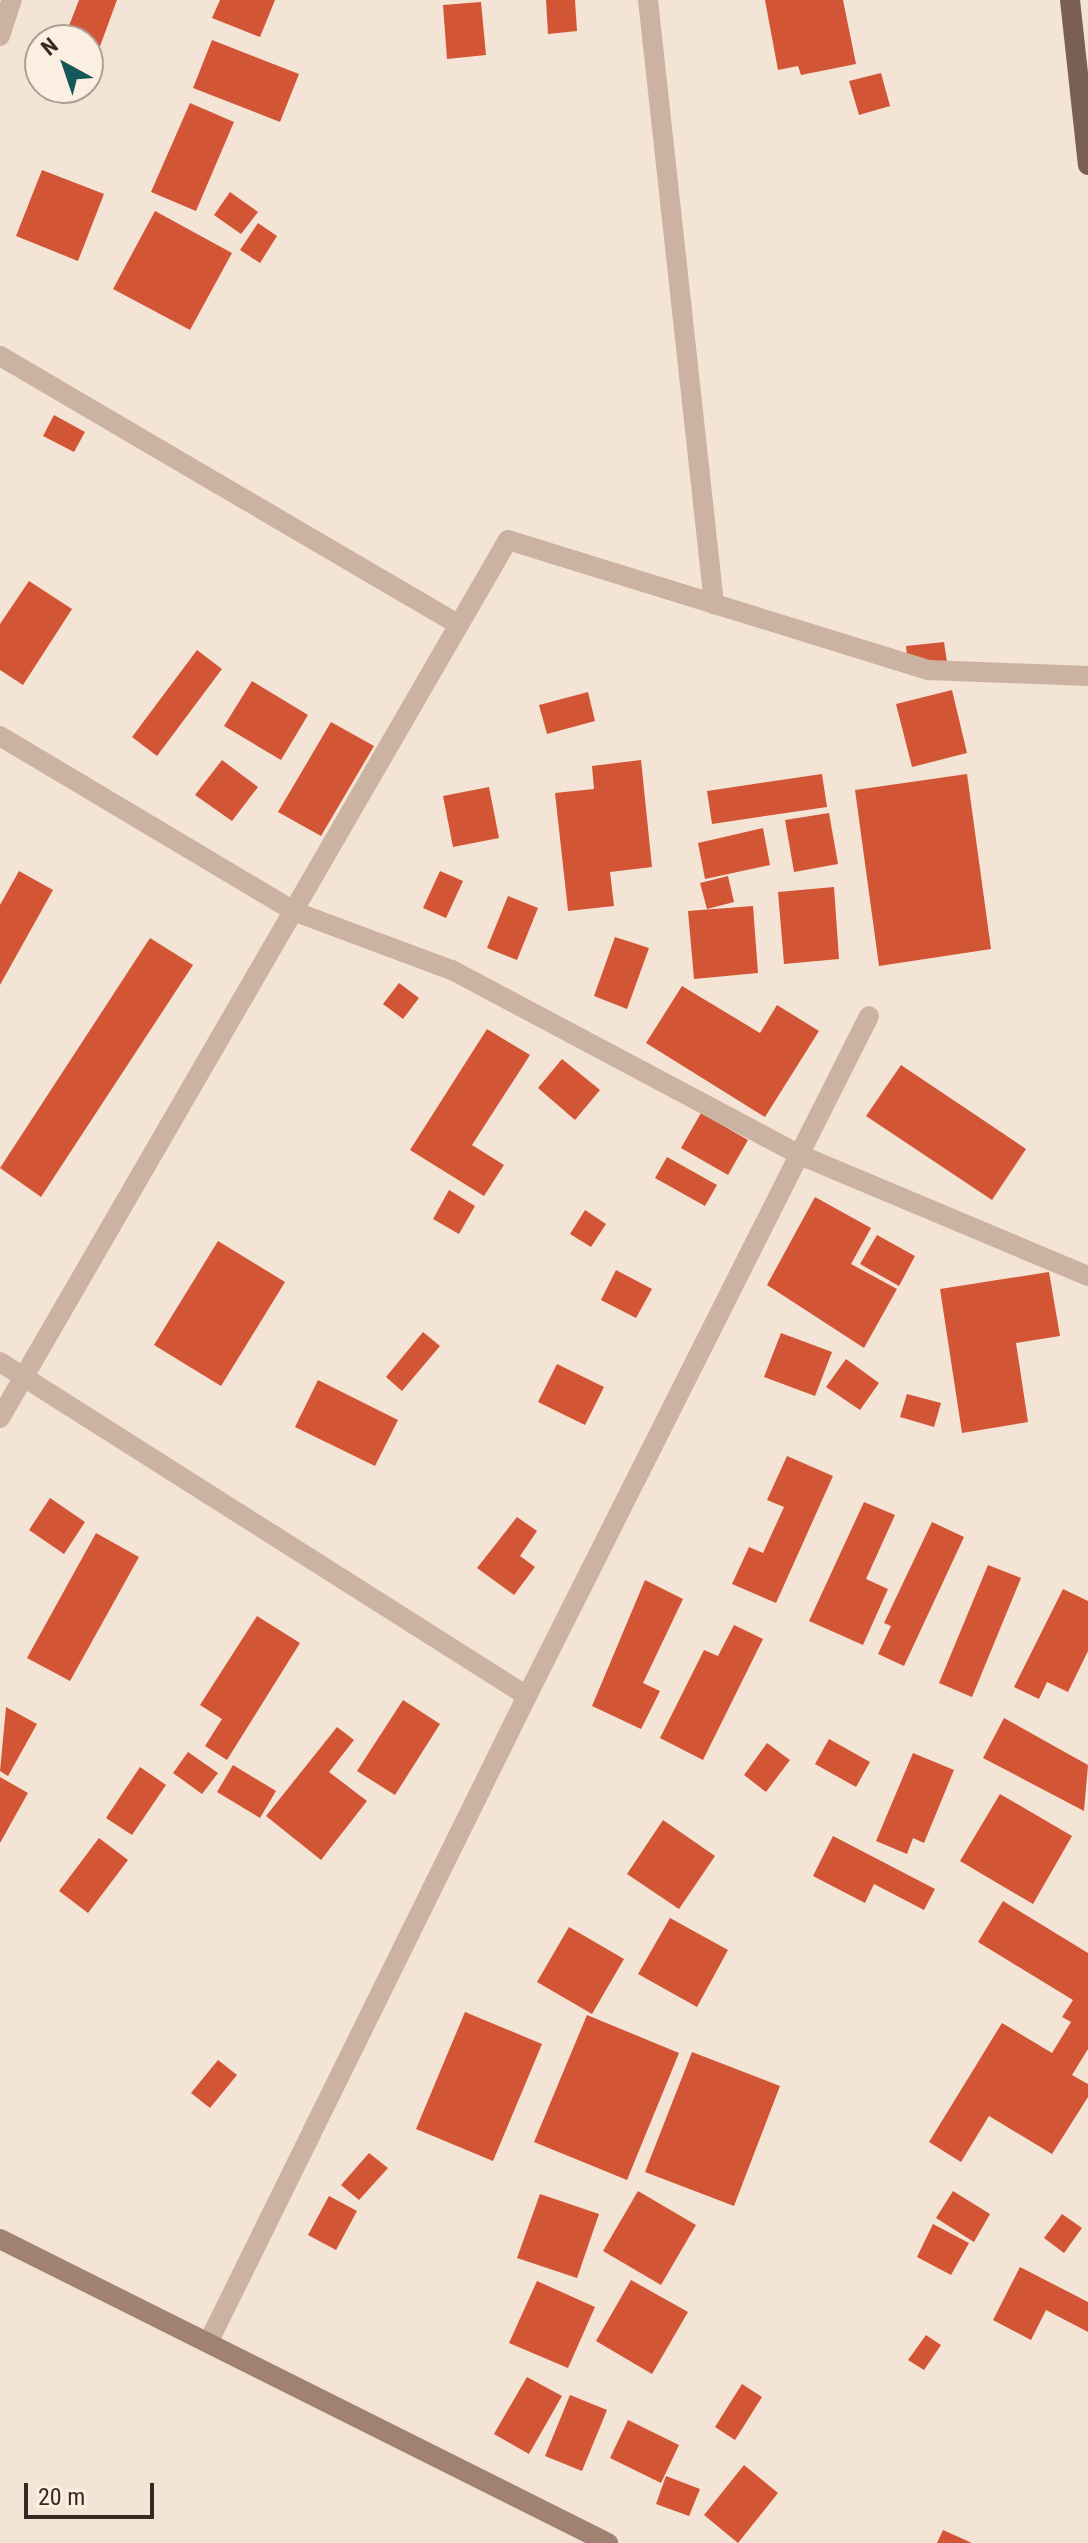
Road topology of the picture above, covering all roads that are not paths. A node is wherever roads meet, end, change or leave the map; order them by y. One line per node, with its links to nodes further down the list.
1 (12, 0): 4 (street)
2 (648, 0): 7 (street)
3 (1070, 0): 5 (main road)
4 (0, 36)
5 (1088, 165)
6 (0, 356): 8 (street)
7 (714, 604): 8 (street); 9 (street)
8 (459, 625): 11 (street)
9 (1088, 676)
10 (0, 736): 11 (street)
11 (293, 911): 13 (street); 16 (street)
12 (869, 1016): 13 (street)
13 (800, 1155): 14 (street); 18 (street)
14 (1088, 1276)
15 (0, 1362): 16 (street)
16 (23, 1376): 17 (street); 18 (street)
17 (0, 1418)
18 (527, 1696): 20 (street)
19 (0, 2239): 20 (street)
20 (208, 2343): 21 (street)
21 (608, 2543)

